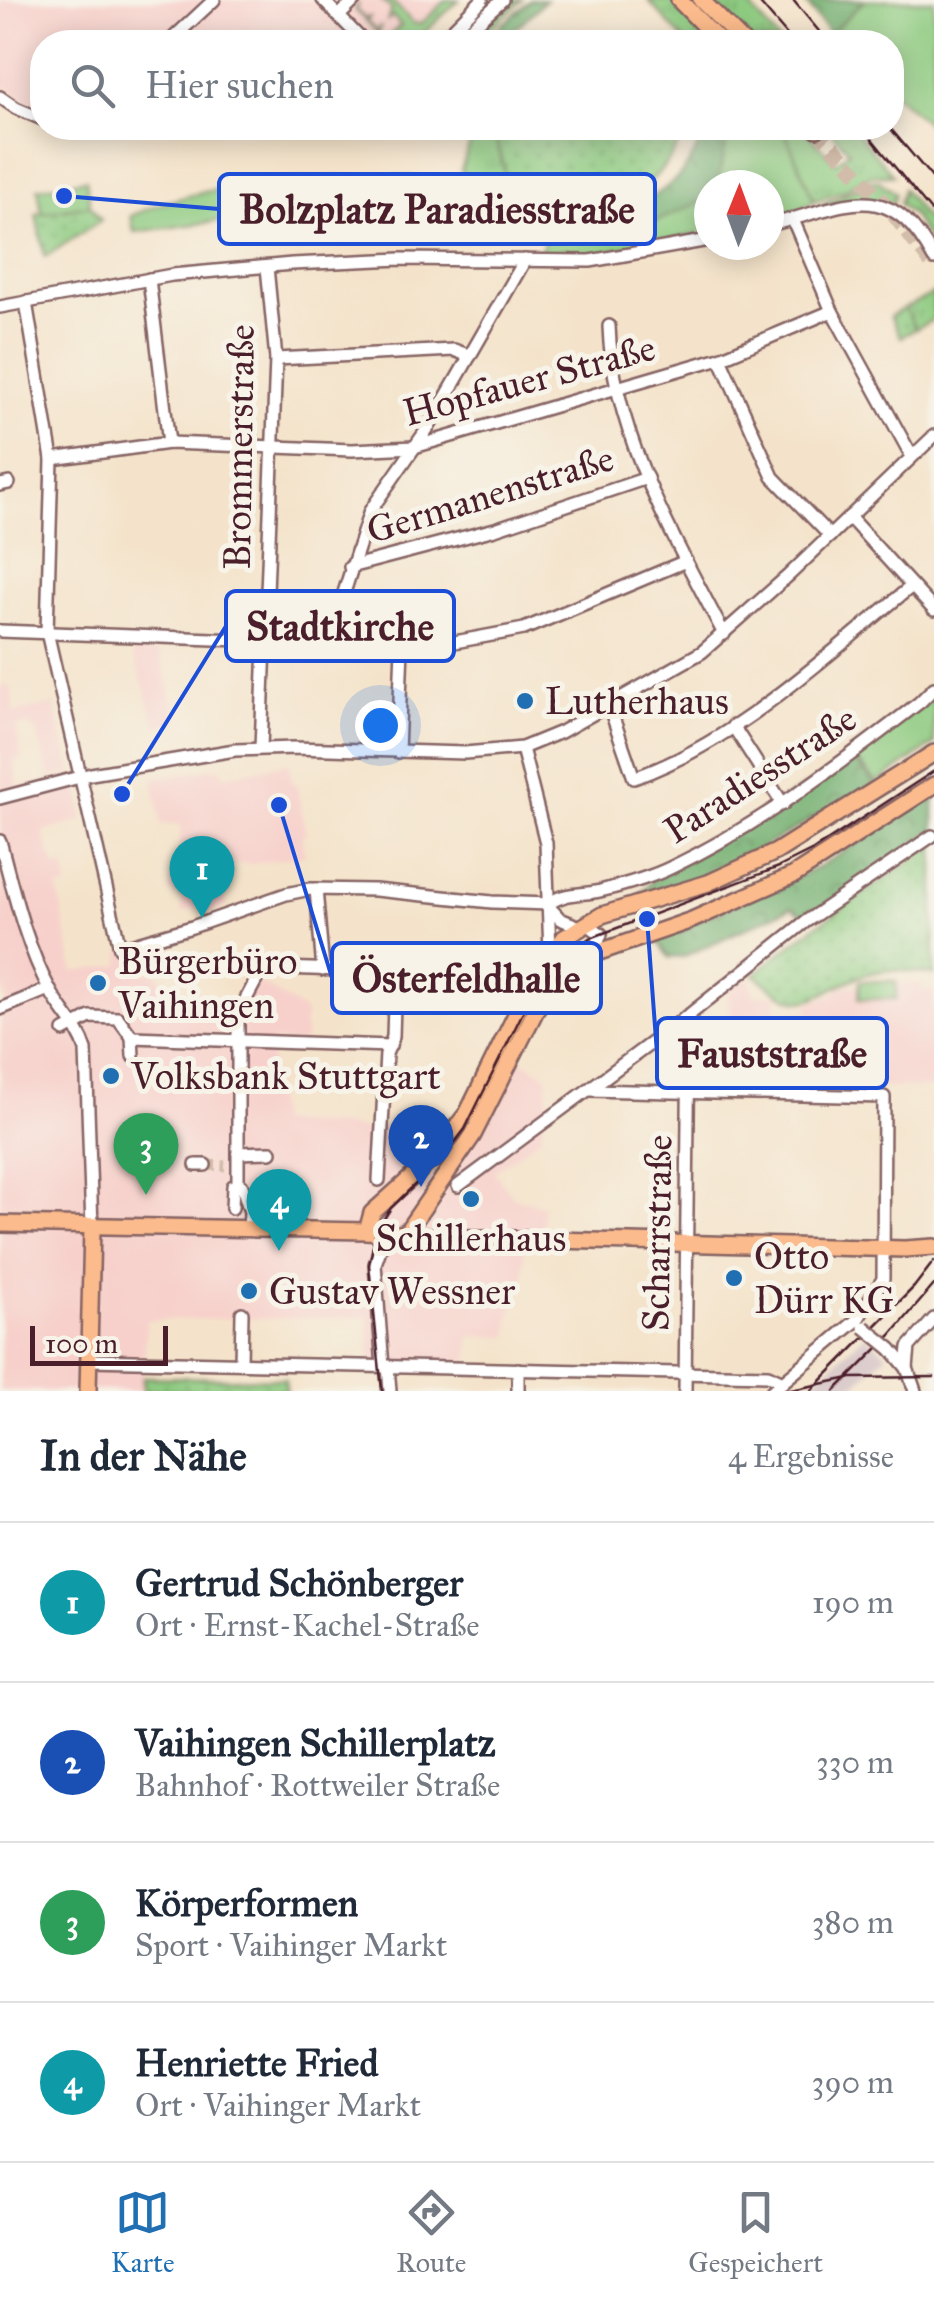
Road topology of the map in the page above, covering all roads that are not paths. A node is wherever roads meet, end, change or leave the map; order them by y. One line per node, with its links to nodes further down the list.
1 (214, 0): 9 (street)
2 (323, 0): 8 (street)
3 (354, 0): 8 (street)
4 (482, 0): 11 (street)
5 (502, 0): 12 (street)
6 (679, 0): 13 (main road)
7 (701, 0): 14 (main road)
8 (339, 16): 10 (street)
9 (182, 30)
10 (352, 30)
11 (452, 30)
12 (469, 30)
13 (708, 30)
14 (731, 30)
15 (0, 97): 16 (street)
16 (30, 113)
17 (793, 220): 18 (street); 20 (street); 26 (street)
18 (784, 222)
19 (694, 243): 21 (street)
20 (934, 259)
21 (525, 260): 22 (street); 28 (street)
22 (268, 267): 23 (street); 30 (street, Brommerstraße)
23 (149, 279): 24 (street); 35 (street)
24 (26, 302): 25 (street); 39 (street)
25 (0, 306)
26 (832, 312): 29 (street, Hopfauer Straße); 38 (street)
27 (609, 326): 31 (street)
28 (470, 356): 30 (street); 32 (street)
29 (720, 358): 31 (street, Hopfauer Straße); 42 (street)
30 (276, 359): 37 (street, Brommerstraße)
31 (616, 389): 34 (street, Hopfauer Straße); 40 (street)
32 (430, 425): 34 (street); 36 (street)
33 (934, 436): 38 (street)
34 (444, 437): 36 (street, Hopfauer Straße)
35 (170, 443): 37 (street, Hopfauer Straße); 39 (street, Hopfauer Straße)
36 (414, 447): 37 (street, Hopfauer Straße); 44 (street)
37 (272, 448): 50 (street, Brommerstraße)
38 (911, 455): 41 (street)
39 (52, 459): 48 (street)
40 (647, 478): 43 (street); 44 (street, Germanenstraße)
41 (849, 516): 42 (street); 45 (street)
42 (830, 536): 49 (street)
43 (686, 561): 49 (street); 52 (street)
44 (350, 567): 51 (street)
45 (912, 586): 46 (street); 55 (street)
46 (934, 610)
47 (0, 631): 48 (street)
48 (47, 632): 50 (street); 60 (street)
49 (724, 634): 54 (street)
50 (264, 640): 51 (street); 56 (street, Brommerstraße)
51 (327, 646): 52 (street)
52 (402, 647): 58 (street)
53 (934, 688): 63 (street, Paradiesstraße)
54 (610, 706): 55 (street); 57 (street)
55 (732, 726): 63 (street)
56 (262, 748): 58 (street); 60 (street)
57 (522, 748): 58 (street); 68 (street)
58 (398, 752)
59 (934, 753): 69 (main road)
60 (82, 776): 62 (street); 67 (street)
61 (934, 785): 71 (main road)
62 (0, 798)
63 (783, 804): 68 (street, Paradiesstraße)
64 (932, 836): 78 (street)
65 (0, 841): 66 (street)
66 (6, 884): 76 (street)
67 (316, 889): 68 (street); 73 (street)
68 (549, 905): 69 (street); 70 (street)
69 (582, 925): 70 (main road); 71 (street)
70 (550, 953): 72 (street); 75 (main road)
71 (594, 953): 72 (main road)
72 (564, 969): 97 (main road)
73 (323, 970): 74 (street); 81 (street)
74 (395, 971): 75 (street); 82 (street)
75 (536, 974): 95 (main road)
76 (49, 989): 77 (street); 79 (street)
77 (0, 1009)
78 (686, 1017): 84 (street); 85 (street, Scharrstraße)
79 (70, 1027): 80 (street); 93 (street)
80 (132, 1037): 81 (street); 83 (street)
81 (236, 1039): 82 (street); 87 (street)
82 (390, 1046): 88 (street)
83 (133, 1056)
84 (589, 1090): 85 (street); 90 (street)
85 (689, 1092): 98 (street, Scharrstraße); 100 (street)
86 (272, 1152): 87 (street)
87 (234, 1161): 89 (street)
88 (379, 1180)
89 (238, 1186): 91 (street); 94 (street)
90 (458, 1186)
91 (232, 1208)
92 (0, 1224): 93 (main road)
93 (92, 1228): 94 (main road); 106 (main road)
94 (249, 1230): 95 (main road)
95 (367, 1231): 96 (main road)
96 (386, 1232): 97 (main road); 108 (street)
97 (405, 1234): 98 (main road)
98 (688, 1243): 100 (main road); 111 (street, Scharrstraße)
99 (933, 1248): 100 (main road)
100 (881, 1249): 103 (street)
101 (242, 1312): 107 (street)
102 (934, 1318): 104 (street)
103 (861, 1323): 105 (street, bridge); 112 (street)
104 (910, 1347): 105 (street); 109 (street)
105 (891, 1349): 109 (street)
106 (89, 1360): 107 (street); 113 (main road)
107 (241, 1363): 108 (street)
108 (386, 1366): 110 (street); 114 (street)
109 (906, 1368): 117 (street)
110 (518, 1369): 111 (street); 115 (street)
111 (685, 1372): 112 (street); 116 (street, Scharrstraße)
112 (777, 1386)
113 (88, 1391)
114 (390, 1391)
115 (518, 1391)
116 (685, 1391)
117 (916, 1391)

